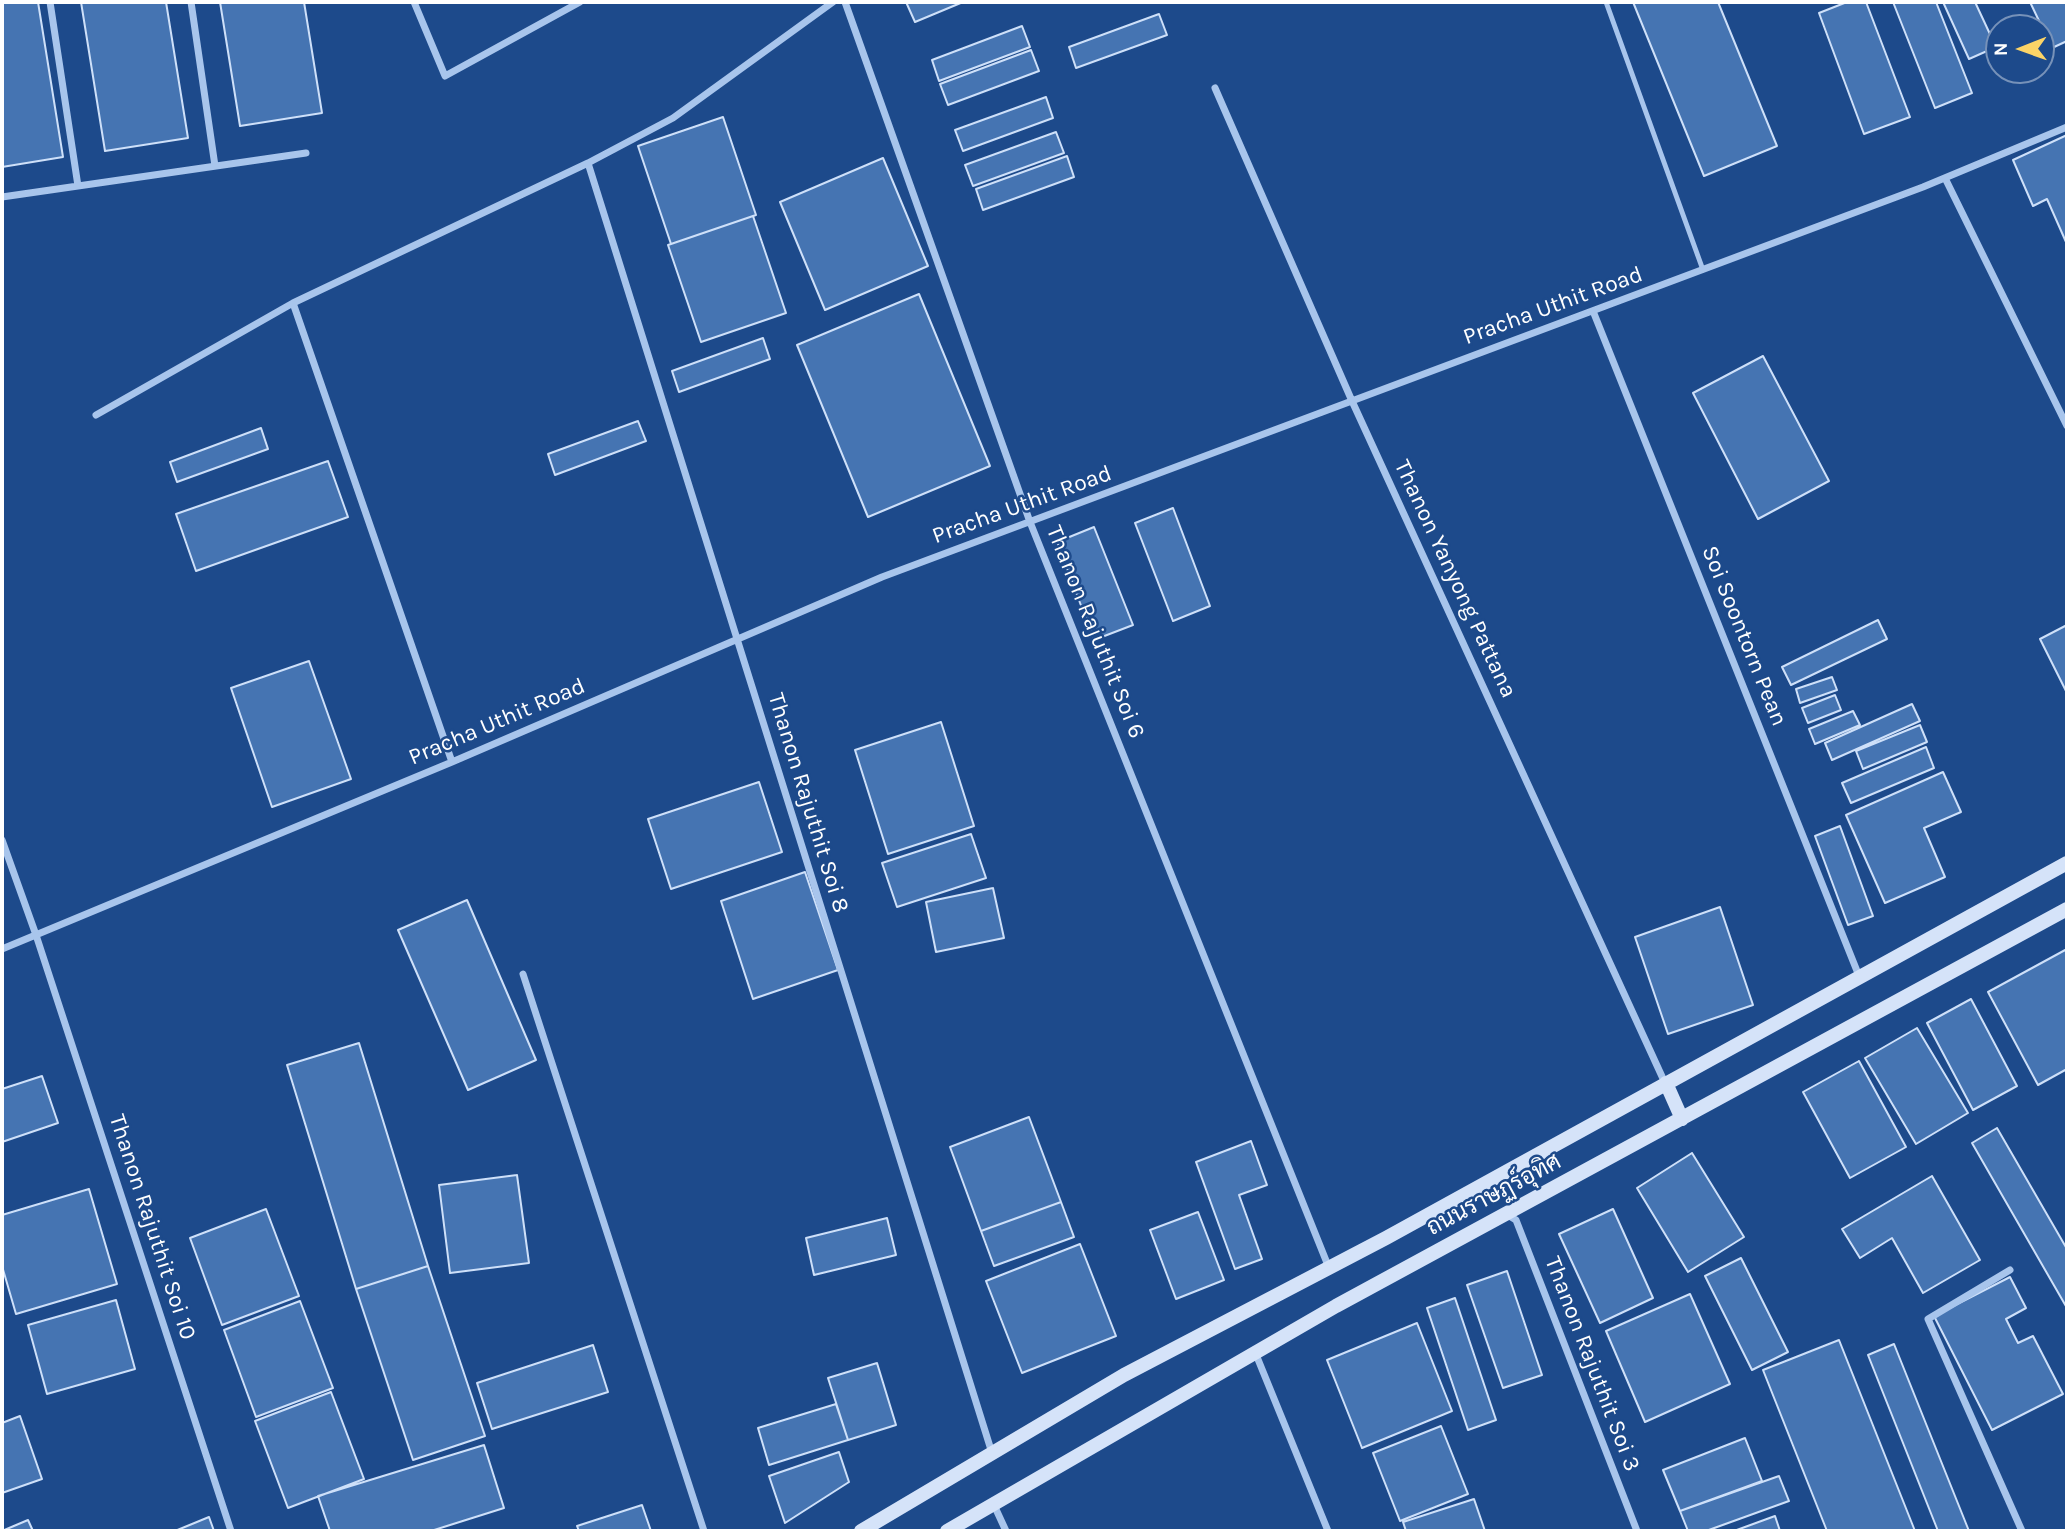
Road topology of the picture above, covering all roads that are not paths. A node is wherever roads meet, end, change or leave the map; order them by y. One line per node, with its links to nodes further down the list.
1 (50, 2): 14 (street)
2 (191, 2): 12 (street)
3 (414, 2): 4 (street)
4 (580, 2)
5 (834, 2): 11 (street)
6 (845, 2): 22 (street, Thanon Rajuthit Soi 6)
7 (1606, 2): 16 (lane)
8 (1215, 88): 19 (street, Thanon Yanyong Pattana)
9 (2067, 127): 13 (street, Pracha Uthit Road)
10 (306, 153): 12 (street)
11 (588, 163): 17 (street); 23 (street, Thanon Rajuthit Soi 8)
12 (215, 166): 14 (street)
13 (1945, 178): 16 (street, Pracha Uthit Road); 21 (street)
14 (78, 186): 15 (street)
15 (2, 197)
16 (1703, 270): 18 (street, Pracha Uthit Road)
17 (293, 303): 20 (street); 24 (street)
18 (1593, 311): 19 (street, Pracha Uthit Road); 31 (street, Soi Soontorn Pean)
19 (1352, 401): 22 (street, Pracha Uthit Road); 32 (street, Thanon Yanyong Pattana)
20 (96, 415)
21 (2067, 426)
22 (1030, 522): 23 (street, Pracha Uthit Road); 35 (street, Thanon Rajuthit Soi 6)
23 (737, 639): 24 (street, Pracha Uthit Road); 38 (street, Thanon Rajuthit Soi 8)
24 (452, 762): 28 (street, Pracha Uthit Road)
25 (2, 840): 28 (street, Thanon Rajuthit Soi 10)
26 (2067, 863): 31 (street)
27 (2067, 909): 33 (street, ถนนราษฏร์อุทิศ)
28 (36, 935): 29 (street, Pracha Uthit Road); 40 (street, Thanon Rajuthit Soi 10)
29 (2, 949)
30 (523, 974): 41 (street)
31 (1859, 976): 32 (street)
32 (1666, 1083): 33 (street); 35 (street)
33 (1682, 1119): 34 (street, ถนนราษฏร์อุทิศ)
34 (1506, 1214): 37 (street, ถนนราษฏร์อุทิศ); 46 (street, Thanon Rajuthit Soi 3)
35 (1329, 1268): 38 (street)
36 (2010, 1270): 47 (street)
37 (1255, 1352): 39 (street, ถนนราษฏร์อุทิศ); 45 (street)
38 (992, 1453): 42 (street)
39 (994, 1505): 43 (street, ถนนราษฏร์อุทิศ); 44 (street)
40 (231, 1531)
41 (704, 1531)
42 (862, 1531)
43 (947, 1531)
44 (1006, 1531)
45 (1328, 1531)
46 (1637, 1531)
47 (2022, 1531)

